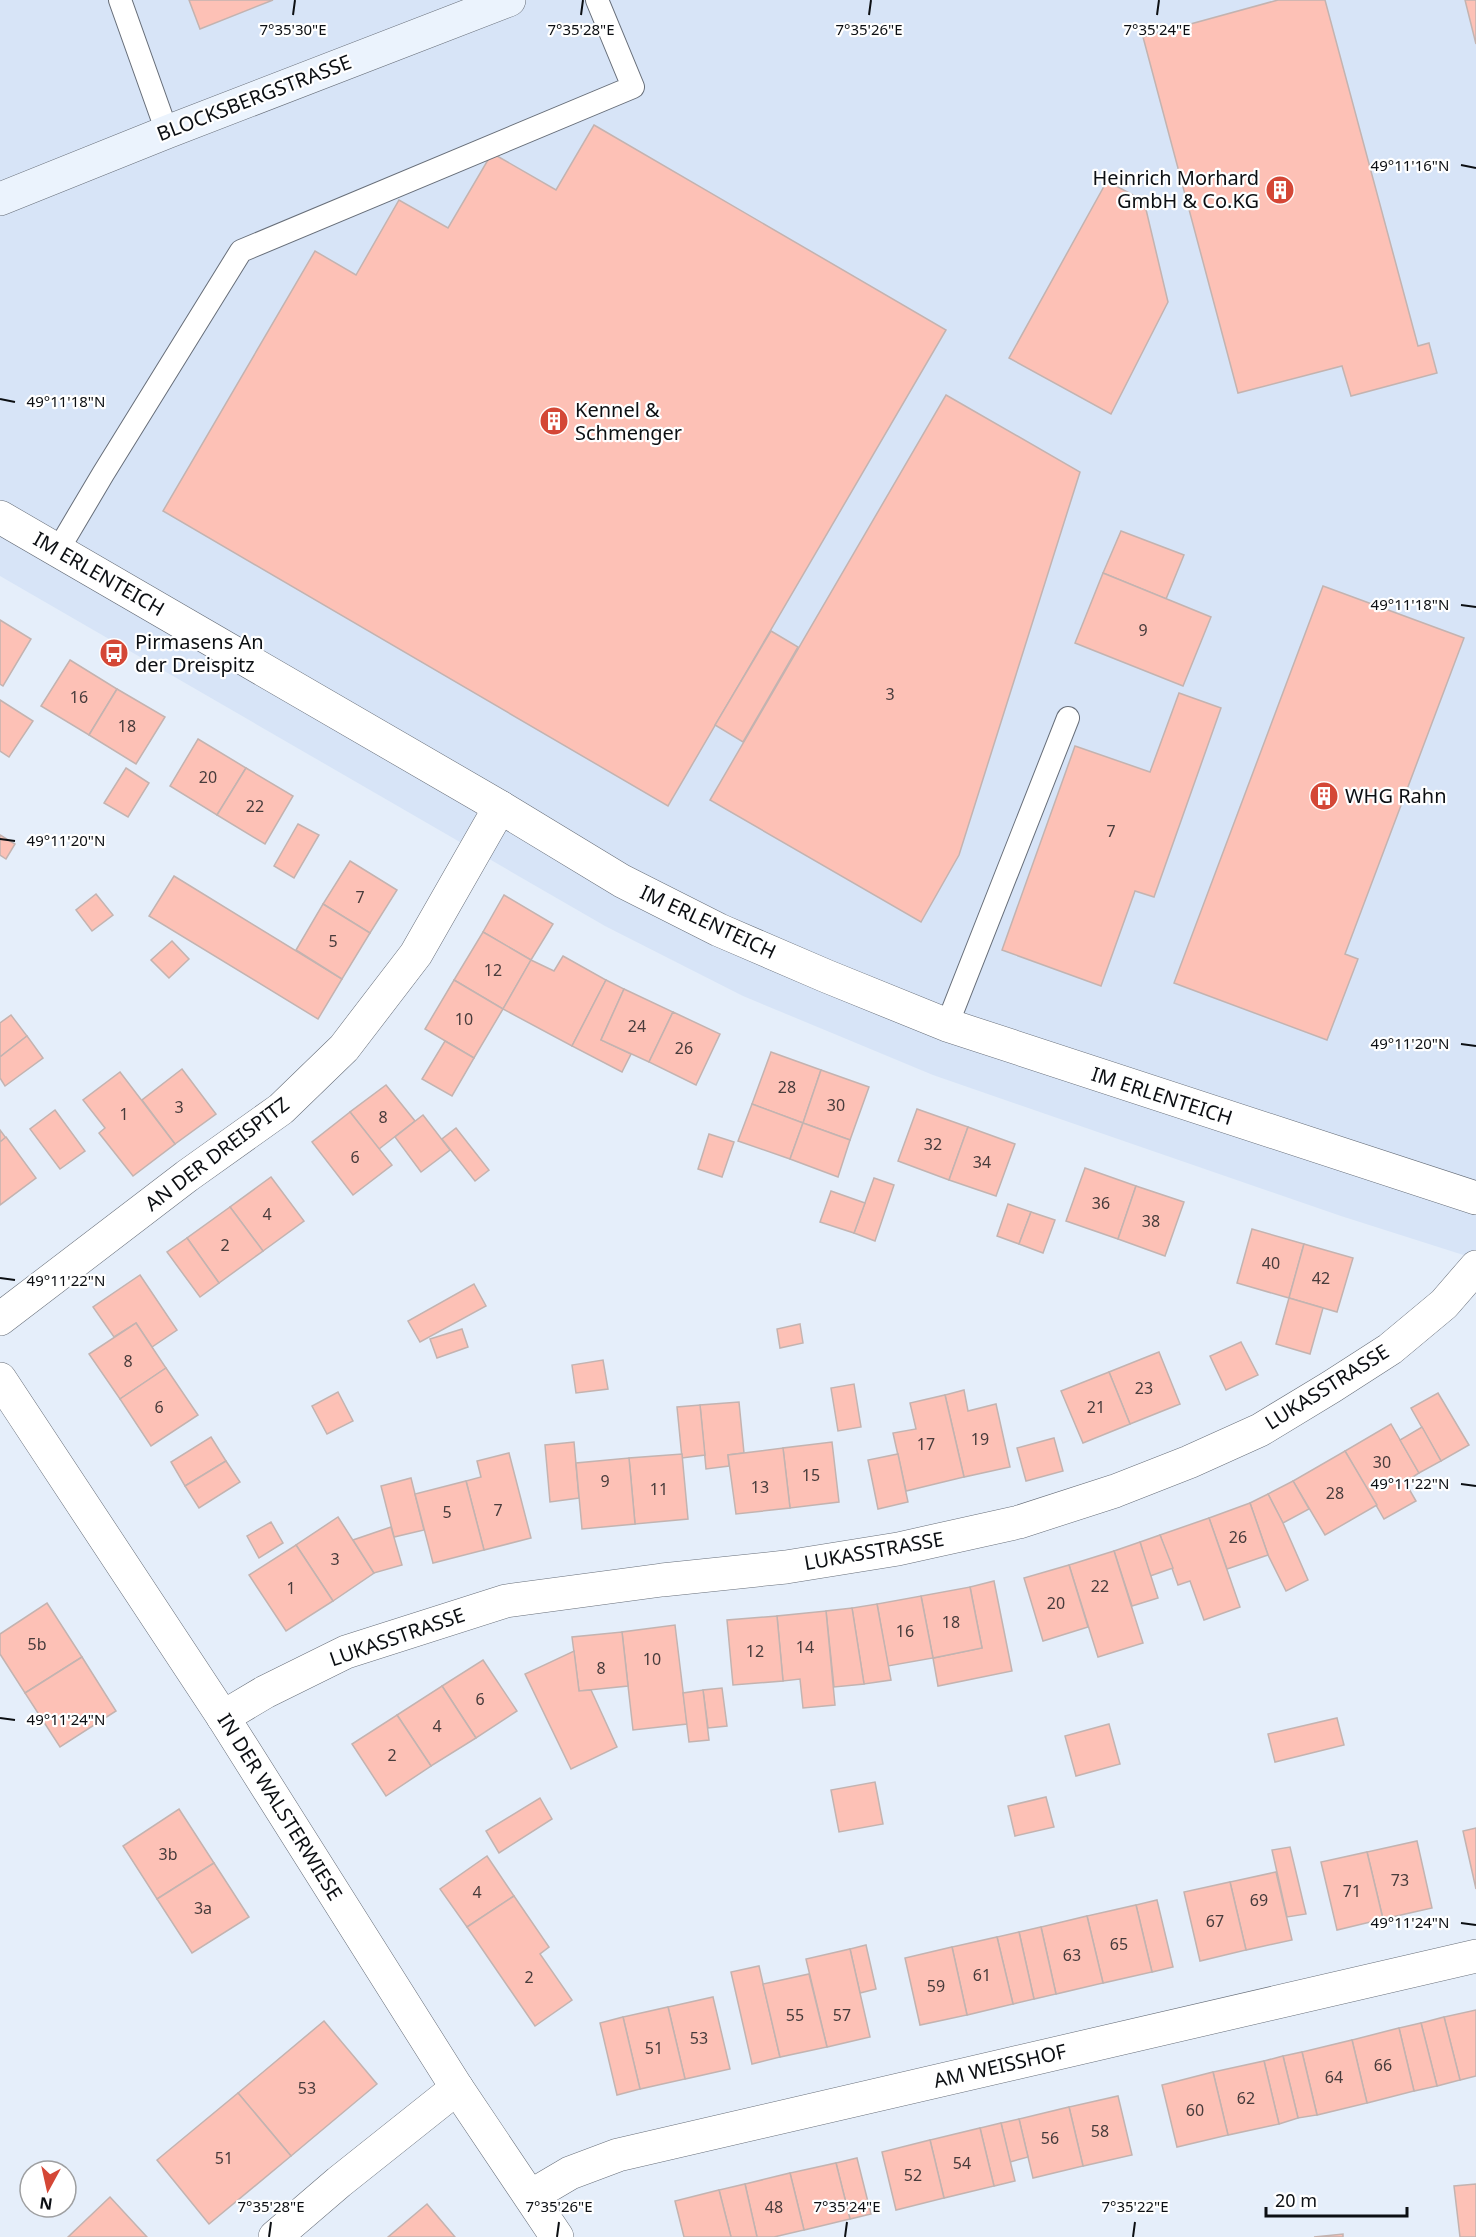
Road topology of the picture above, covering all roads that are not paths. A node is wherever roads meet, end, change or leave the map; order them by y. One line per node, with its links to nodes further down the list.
1 (120, 0): 4 (lane)
2 (509, 0): 4 (main road, BLOCKSBERGSTRASSE)
3 (597, 0): 7 (lane)
4 (167, 132): 5 (main road, BLOCKSBERGSTRASSE)
5 (0, 199)
6 (0, 518): 7 (street, IM ERLENTEICH)
7 (58, 550): 9 (street, IM ERLENTEICH)
8 (1068, 718): 10 (lane)
9 (500, 807): 10 (street, IM ERLENTEICH); 13 (street, AN DER DREISPITZ)
10 (947, 1025): 11 (street, IM ERLENTEICH)
11 (1476, 1198)
12 (1476, 1267): 15 (street, LUKASSTRASSE)
13 (0, 1319)
14 (0, 1379): 15 (street, IN DER WALSTERWIESE)
15 (223, 1717): 17 (street, IN DER WALSTERWIESE)
16 (1476, 1956): 18 (street, AM WEISSHOF)
17 (458, 2088): 18 (street, IN DER WALSTERWIESE); 19 (street)
18 (531, 2196): 20 (street, IN DER WALSTERWIESE)
19 (275, 2237)
20 (557, 2237)

